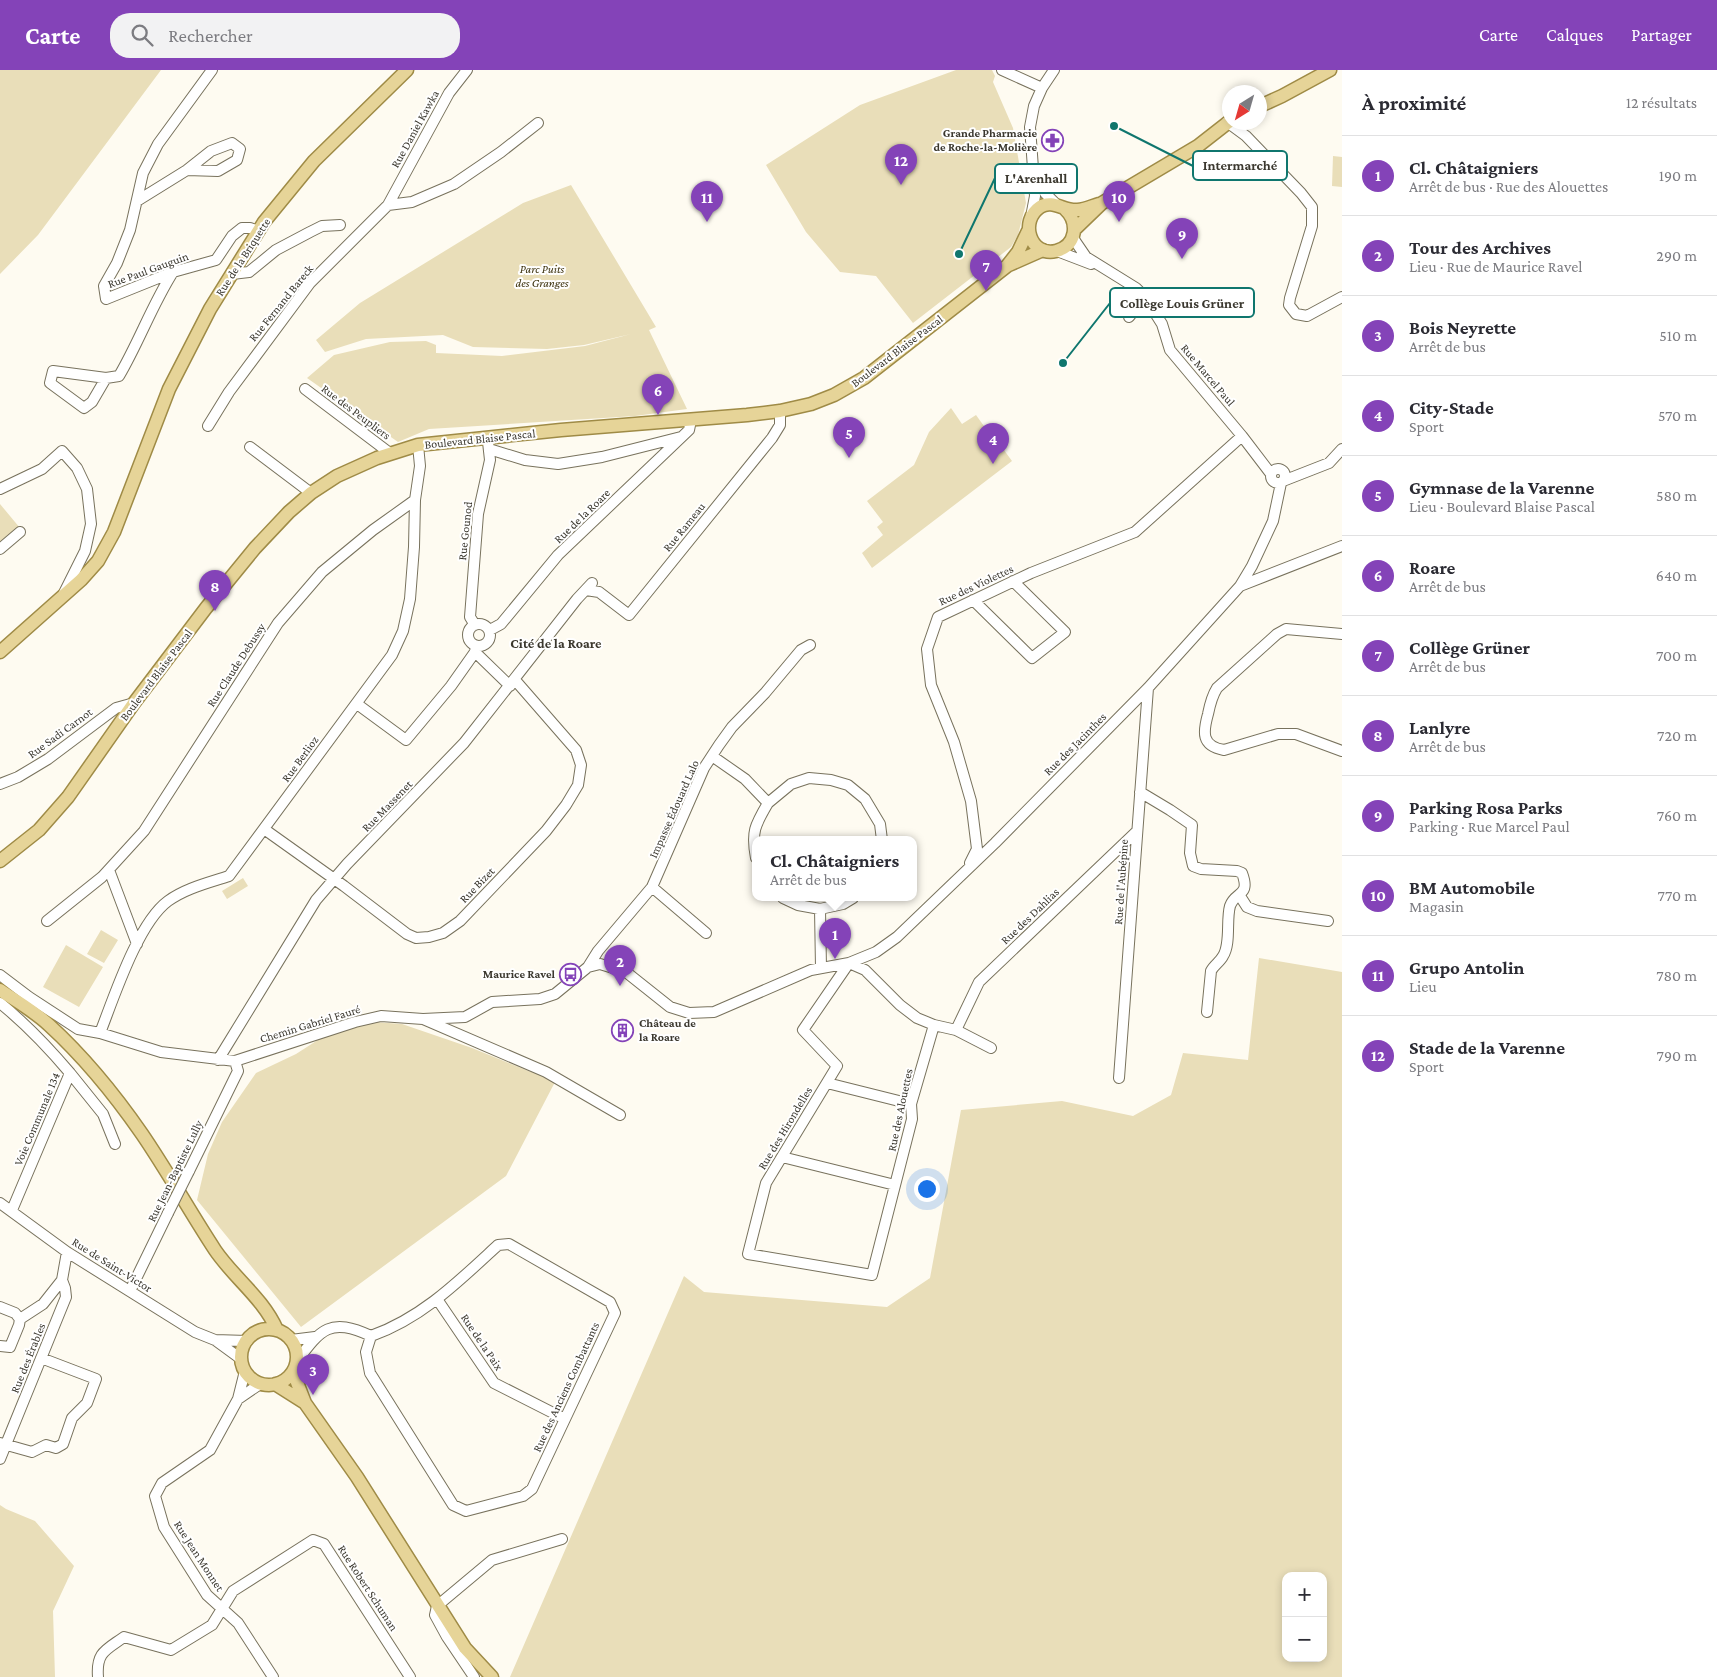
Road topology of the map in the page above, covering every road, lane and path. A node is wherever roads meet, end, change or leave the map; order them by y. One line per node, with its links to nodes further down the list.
1 (212, 70): 14 (street, Rue Paul Gauguin)
2 (406, 70): 20 (main road, Rue de la Briquette)
3 (467, 70): 15 (street, Rue Daniel Kawka)
4 (1002, 70): 7 (street)
5 (1330, 70): 8 (main road)
6 (1053, 72): 7 (street)
7 (1042, 88): 13 (street)
8 (1267, 103)
9 (538, 123): 15 (street)
10 (1222, 127): 16 (main road)
11 (1239, 130): 30 (street)
12 (187, 170): 12 (street); 14 (street)
13 (1034, 171): 17 (street); 18 (street)
14 (137, 201): 27 (street, Rue Paul Gauguin)
15 (388, 203): 36 (street, Rue Fernand Bareck)
16 (1102, 203): 17 (main road); 22 (main road)
17 (1061, 207): 18 (main road); 22 (main road)
18 (1031, 216): 21 (main road)
19 (340, 225): 28 (street)
20 (259, 231): 27 (street, Rue Paul Gauguin); 28 (main road, Rue de la Briquette)
21 (1028, 232): 23 (main road); 26 (main road, Boulevard Blaise Pascal)
22 (1074, 233): 24 (main road); 25 (street, Rue Marcel Paul)
23 (1044, 250): 24 (main road); 26 (main road, Boulevard Blaise Pascal)
24 (1057, 251): 25 (street, Rue Marcel Paul)
25 (1097, 265): 29 (street, Rue Marcel Paul)
26 (1007, 266): 34 (main road, Boulevard Blaise Pascal)
27 (173, 272): 32 (street)
28 (232, 274): 54 (main road, Rue de la Briquette)
29 (1145, 297): 31 (street); 38 (street, Rue Marcel Paul)
30 (1342, 297)
31 (1129, 317)
32 (106, 378): 32 (street)
33 (306, 390): 43 (street, Rue des Peupliers)
34 (780, 411): 35 (main road, Boulevard Blaise Pascal); 52 (street, Rue Rameau)
35 (691, 420): 37 (street, Rue de la Roare); 39 (main road, Boulevard Blaise Pascal)
36 (208, 426)
37 (682, 436): 39 (street, Boulevard Blaise Pascal); 57 (street, Rue de la Roare)
38 (1242, 436): 44 (street, Rue Marcel Paul); 51 (street, Rue des Violettes)
39 (489, 444): 40 (main road, Boulevard Blaise Pascal); 56 (street, Rue Gounod)
40 (418, 445): 43 (main road, Boulevard Blaise Pascal); 47 (street, Rue Berlioz)
41 (250, 447): 46 (street)
42 (1342, 449): 44 (street, Rue Marcel Paul)
43 (391, 454): 46 (main road, Boulevard Blaise Pascal)
44 (1278, 476): 53 (street, Rue des Jacinthes)
45 (0, 489): 54 (street)
46 (311, 493): 64 (main road, Boulevard Blaise Pascal)
47 (415, 500): 65 (street, Rue Berlioz); 77 (street, Rue Claude Debussy)
48 (20, 532): 50 (street)
49 (1342, 546): 53 (street)
50 (0, 549)
51 (1013, 581): 55 (street, Rue des Violettes); 55 (street)
52 (589, 586): 62 (street, Rue Massenet)
53 (1240, 586): 63 (street, Rue des Jacinthes)
54 (63, 595): 61 (main road, Rue de la Briquette)
55 (973, 600): 76 (street, Rue des Violettes)
56 (475, 625): 57 (street); 60 (street)
57 (490, 630): 60 (street, Rue de la Roare)
58 (1342, 634): 66 (street)
59 (810, 645): 67 (street, Impasse Édouard Lalo)
60 (475, 649): 62 (street, Rue Bizet); 65 (street, Rue de la Roare)
61 (0, 652)
62 (512, 683): 78 (street, Rue Massenet); 78 (street, Rue Bizet)
63 (1148, 688): 69 (street, Rue de l'Aubépine); 76 (street, Rue des Jacinthes)
64 (134, 703): 68 (street, Rue Sadi Carnot); 75 (main road, Boulevard Blaise Pascal)
65 (356, 704): 71 (street, Rue Berlioz)
66 (1342, 751)
67 (712, 756): 70 (street); 79 (street, Impasse Édouard Lalo)
68 (0, 784)
69 (1140, 792): 72 (street, Rue de l'Aubépine); 80 (street)
70 (768, 803): 73 (street); 74 (street)
71 (264, 830): 78 (street, Rue Bizet); 87 (street, Rue Berlioz)
72 (1137, 831): 99 (street, Rue des Dahlias); 105 (street, Rue de l'Aubépine)
73 (754, 836)
74 (882, 836)
75 (0, 861)
76 (968, 869): 88 (street, Rue des Jacinthes)
77 (109, 870): 84 (street, Rue Claude Debussy); 87 (street)
78 (333, 879): 102 (street, Rue Massenet)
79 (652, 887): 86 (street); 89 (street, Impasse Édouard Lalo)
80 (1240, 896): 85 (street); 96 (street)
81 (789, 901): 83 (street)
82 (848, 901): 83 (street)
83 (820, 909): 90 (street)
84 (47, 921)
85 (1328, 921)
86 (706, 933)
87 (137, 944): 100 (street, Rue Berlioz)
88 (848, 963): 90 (street, Rue des Jacinthes); 98 (street); 106 (street, Rue des Hirondelles)
89 (588, 967): 90 (street, Rue des Jacinthes); 97 (street, Impasse Édouard Lalo)
90 (821, 968)
91 (0, 975): 100 (street, Chemin Gabriel Fauré)
92 (0, 984): 94 (main road)
93 (0, 990): 94 (main road)
94 (19, 1002): 119 (main road)
95 (0, 1003): 104 (street, Voie Communale 134)
96 (1207, 1012)
97 (422, 1019): 103 (street, Chemin Gabriel Fauré); 108 (street, Chemin Gabriel Fauré)
98 (934, 1025): 99 (street); 107 (street, Rue des Alouettes)
99 (956, 1030): 101 (street)
100 (100, 1033): 102 (street, Chemin Gabriel Fauré)
101 (992, 1048)
102 (218, 1060): 103 (street, Chemin Gabriel Fauré)
103 (235, 1061): 117 (street, Rue Jean-Baptiste Lully, bridge)
104 (70, 1072): 109 (street); 113 (street, Voie Communale 134)
105 (1119, 1078)
106 (827, 1084): 107 (street); 110 (street, Rue des Hirondelles)
107 (911, 1104): 111 (street, Rue des Alouettes)
108 (620, 1115)
109 (115, 1144)
110 (782, 1157): 111 (street); 115 (street, Rue des Hirondelles)
111 (895, 1185): 115 (street, Rue des Alouettes)
112 (0, 1203): 113 (street, Rue de Saint-Victor)
113 (12, 1210): 114 (street, Rue de Saint-Victor)
114 (67, 1252): 116 (street); 117 (street, Rue de Saint-Victor)
115 (872, 1274)
116 (62, 1280): 121 (street); 129 (street, Rue des Érables)
117 (130, 1291): 126 (street, Rue de Saint-Victor)
118 (438, 1300): 123 (street, Rue des Anciens Combattants); 136 (street, Rue de la Paix); 136 (street, Rue des Anciens Combattants)
119 (260, 1303): 122 (main road); 124 (main road)
120 (0, 1307): 121 (street)
121 (20, 1319): 128 (street)
122 (277, 1330): 124 (main road); 127 (main road)
123 (371, 1336): 125 (street); 136 (street, Rue des Anciens Combattants)
124 (251, 1337): 126 (street, Rue de Saint-Victor); 130 (main road)
125 (315, 1337): 127 (street); 131 (street)
126 (215, 1340): 130 (street, Rue de Saint-Victor)
127 (290, 1340): 131 (main road)
128 (0, 1346)
129 (41, 1358): 137 (street, Rue des Érables); 137 (street)
130 (243, 1365): 132 (main road); 134 (street, Rue Jean Monnet)
131 (295, 1366): 133 (main road); 135 (main road)
132 (260, 1384): 133 (main road); 134 (street, Rue Jean Monnet)
133 (275, 1384): 135 (main road)
134 (238, 1398): 141 (street, Rue Jean Monnet)
135 (305, 1403): 140 (main road)
136 (565, 1419)
137 (3, 1444): 138 (street, Rue des Érables)
138 (0, 1460)
139 (562, 1539): 140 (street)
140 (437, 1606): 145 (street); 146 (main road)
141 (222, 1608): 142 (street, Rue Jean Monnet); 143 (street, Rue Jean Monnet); 144 (street, Rue Robert Schuman)
142 (98, 1677)
143 (273, 1677)
144 (410, 1677)
145 (474, 1677)
146 (492, 1677)

